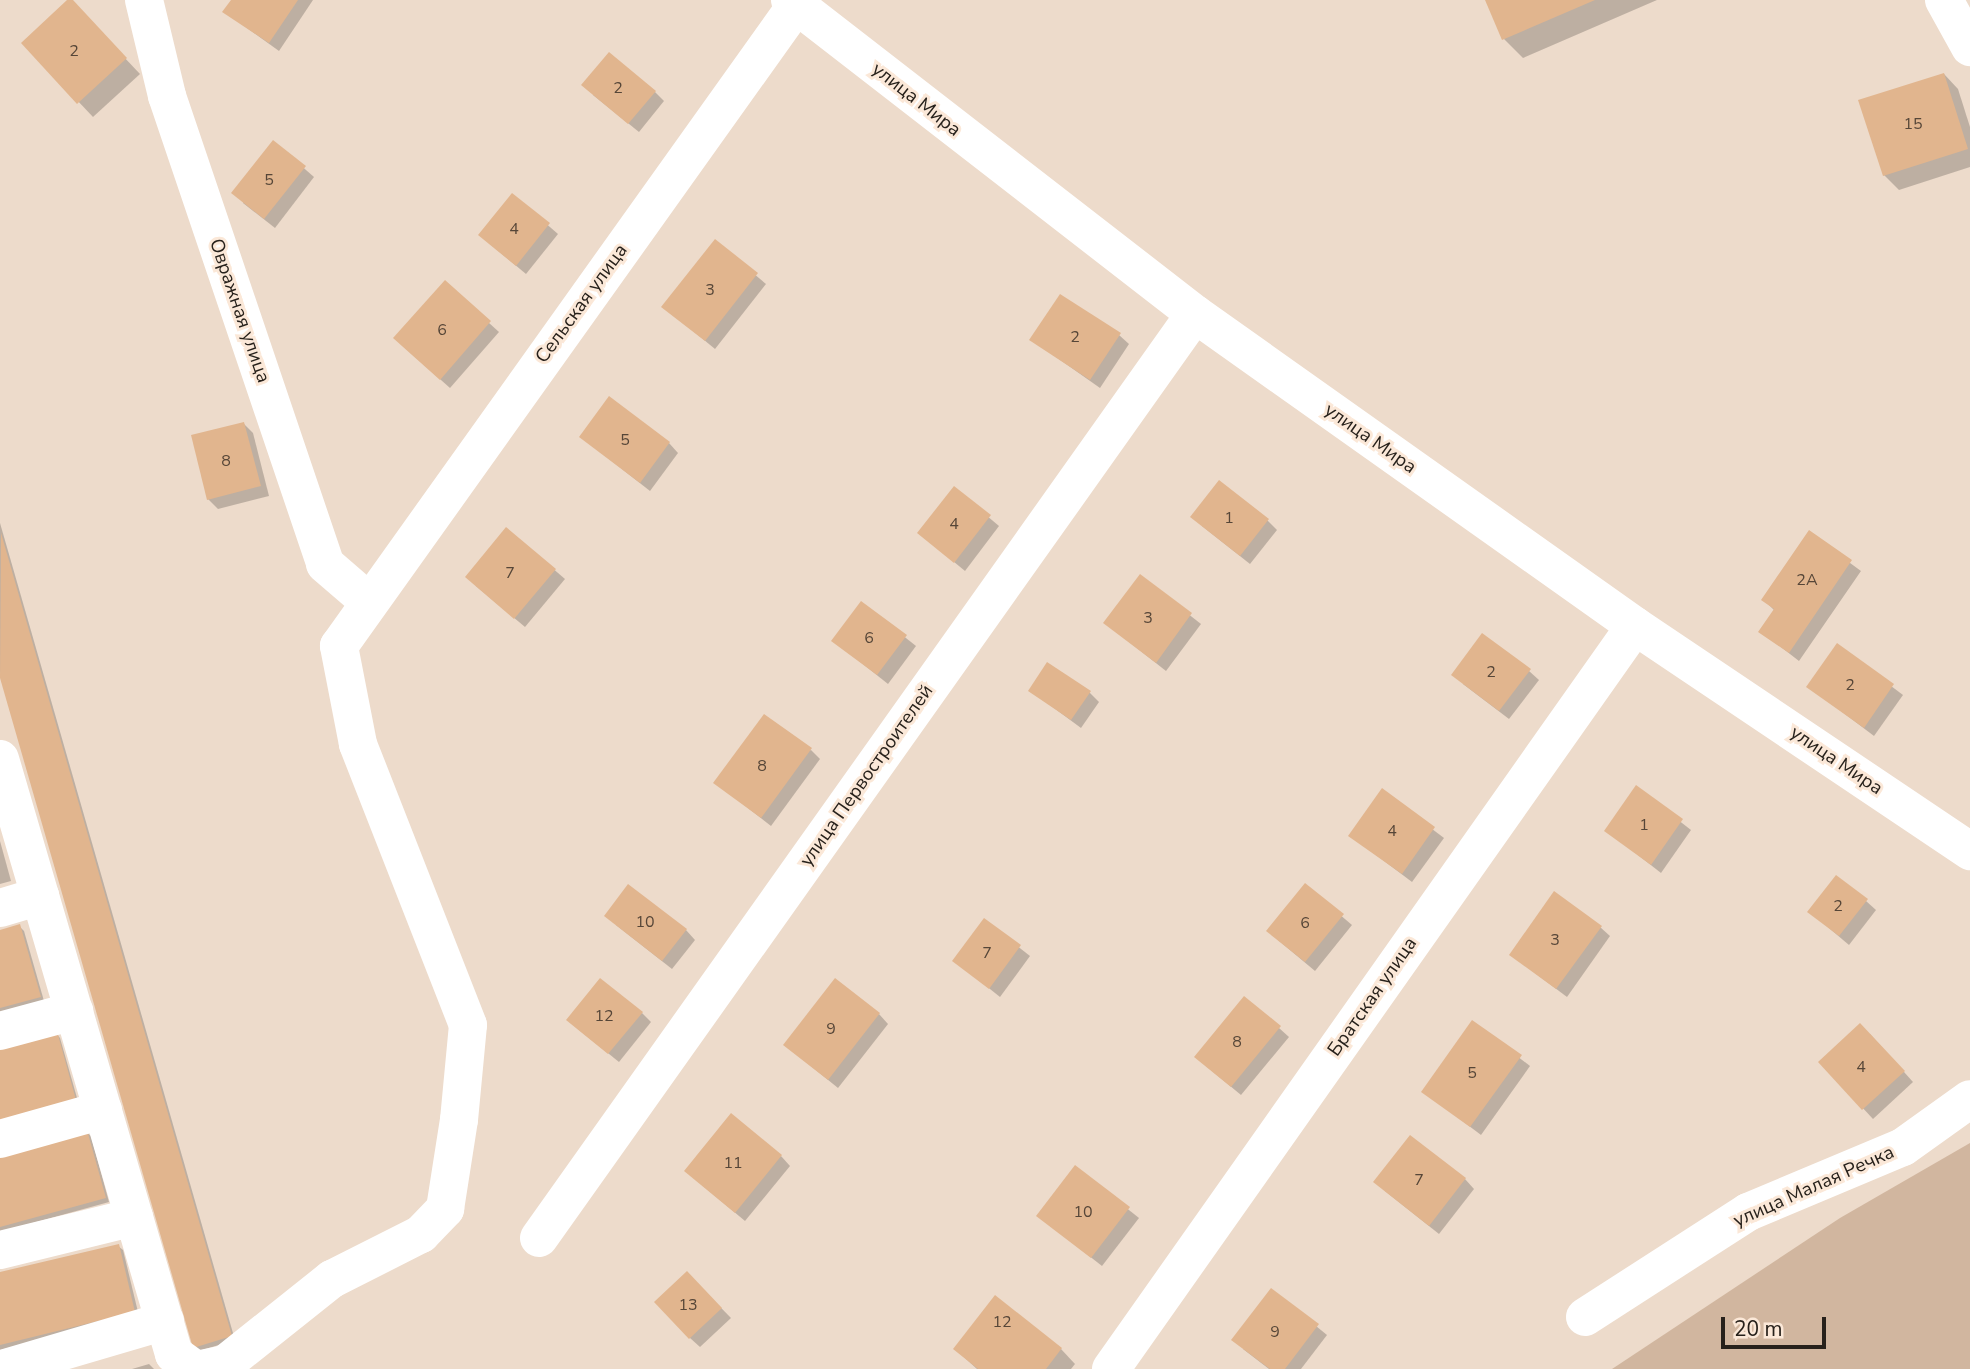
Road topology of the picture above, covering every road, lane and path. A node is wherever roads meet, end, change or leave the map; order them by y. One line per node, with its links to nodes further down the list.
1 (144, 0): 6 (street, Овражная улица)
2 (1944, 0): 4 (street)
3 (793, 3): 5 (street, улица Мира); 6 (street, Сельская улица)
4 (1970, 47)
5 (1195, 314): 7 (street, улица Мира); 18 (street, улица Первостроителей)
6 (369, 602): 24 (street, Сельская улица)
7 (1635, 626): 9 (street, улица Мира); 25 (street, Братская улица)
8 (0, 759): 10 (street)
9 (1970, 851)
10 (40, 897): 11 (street); 12 (street)
11 (0, 908)
12 (74, 1011): 13 (street); 15 (street)
13 (0, 1031)
14 (1970, 1099): 20 (street, улица Малая Речка)
15 (103, 1110): 16 (street); 17 (street)
16 (0, 1139)
17 (134, 1216): 19 (street); 21 (street)
18 (539, 1238)
19 (0, 1250)
20 (1585, 1317)
21 (165, 1321): 22 (street); 23 (street)
22 (2, 1369)
23 (195, 1369)
24 (201, 1369)
25 (1111, 1369)

